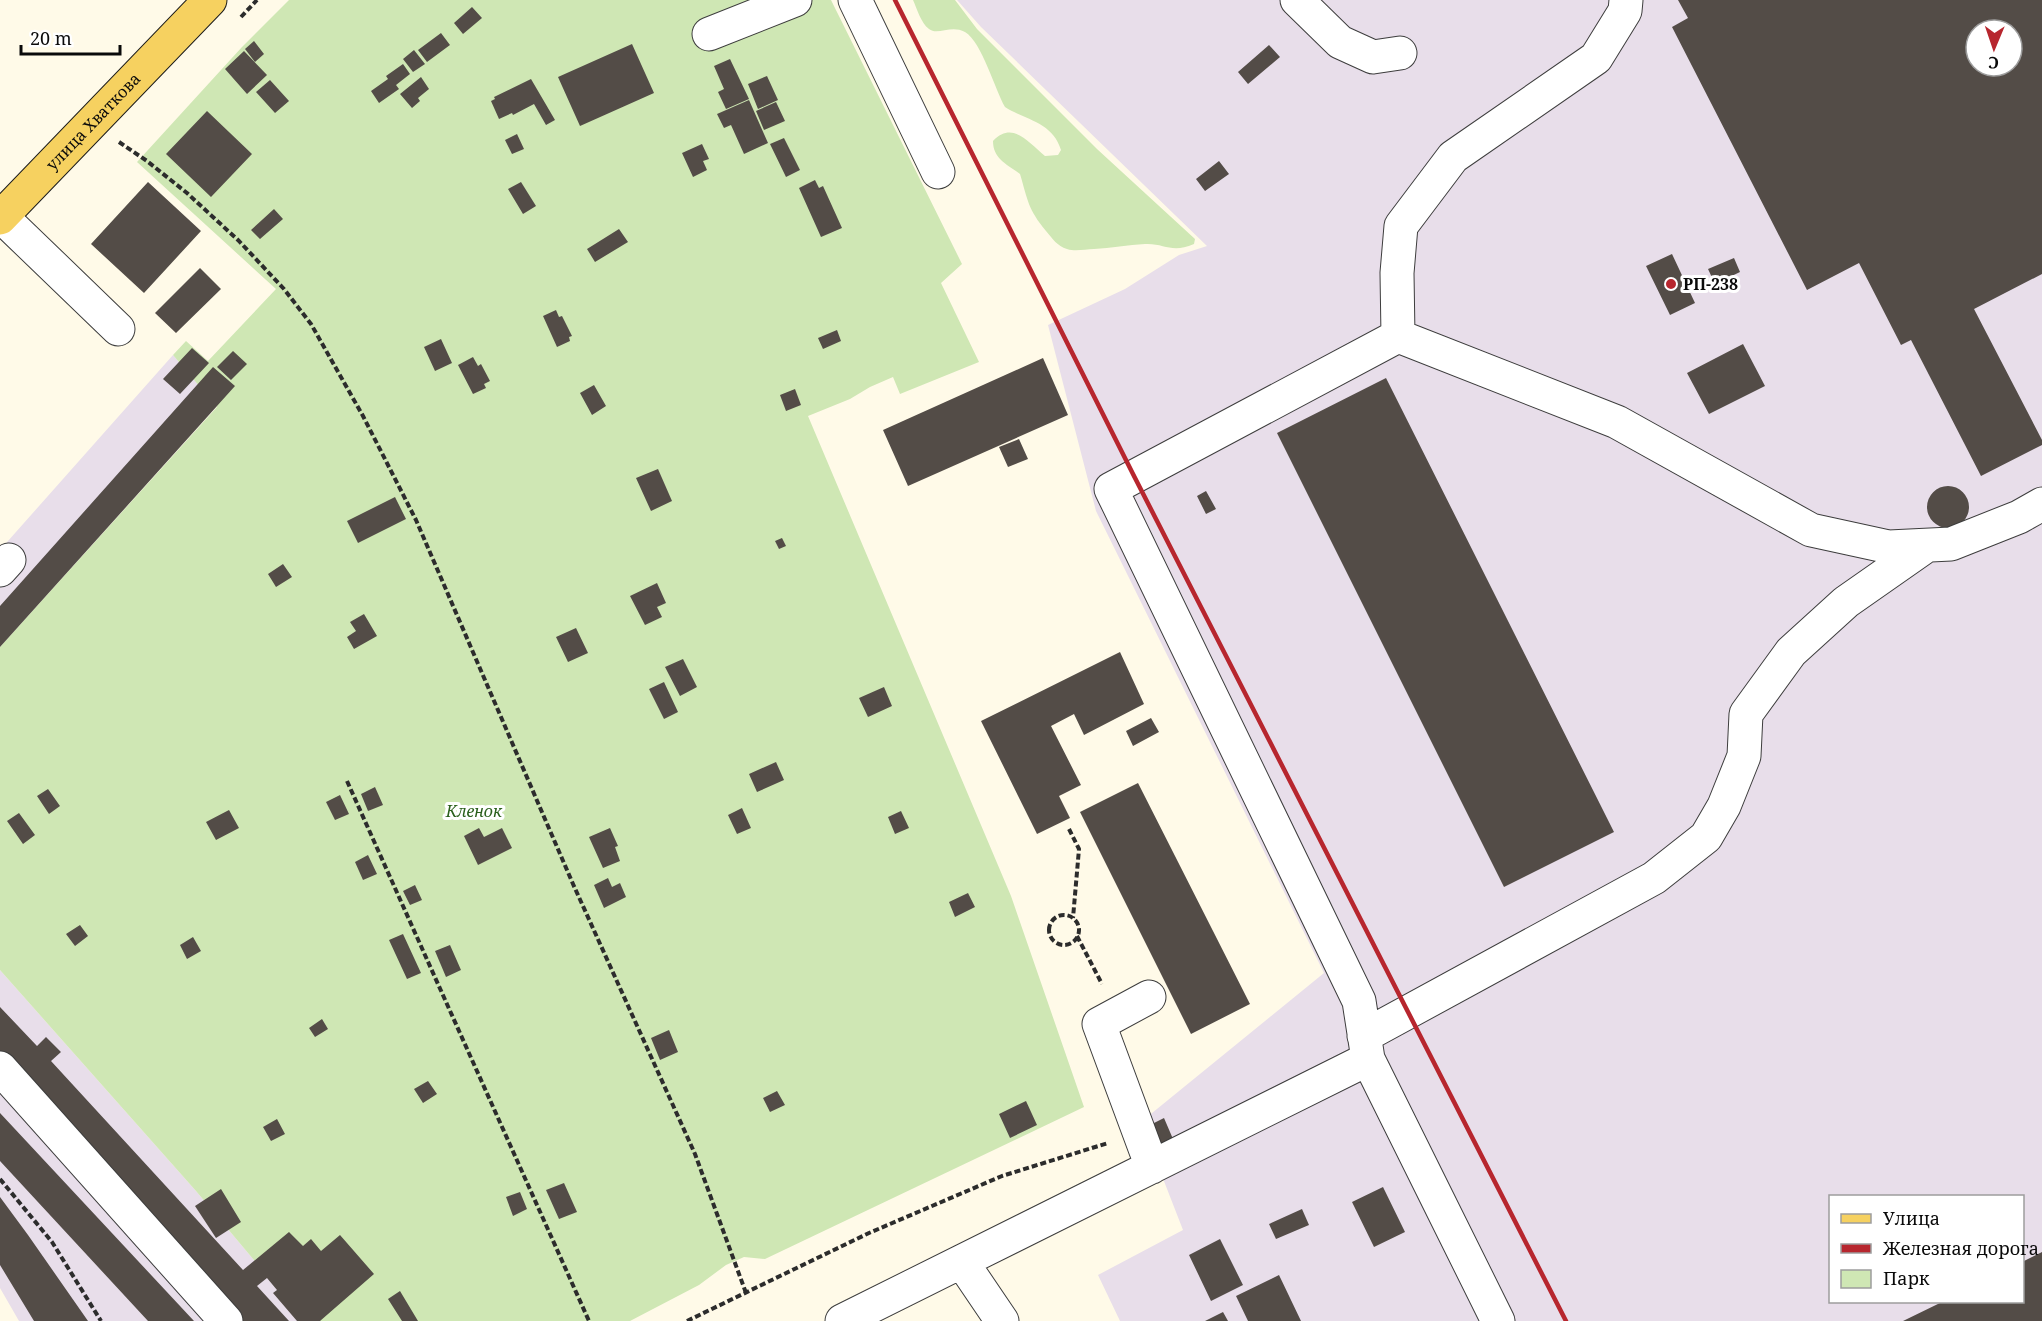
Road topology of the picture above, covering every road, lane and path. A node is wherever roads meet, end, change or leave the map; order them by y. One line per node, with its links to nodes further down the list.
1 (210, 0): 8 (main road, улица Хваткова)
2 (795, 0): 6 (street)
3 (855, 0): 9 (street)
4 (1297, 0): 7 (street)
5 (1626, 0): 12 (street)
6 (709, 34)
7 (1400, 53)
8 (91, 124): 10 (main road, улица Хваткова); 27 (path)
9 (938, 172)
10 (1, 217): 11 (street)
11 (118, 329)
12 (1398, 336): 14 (street); 21 (street)
13 (2042, 504): 14 (street)
14 (1926, 546): 21 (street)
15 (347, 781): 30 (path)
16 (1069, 829): 17 (path)
17 (1073, 918): 18 (path); 18 (path)
18 (1077, 936): 20 (path)
19 (1149, 997): 20 (street)
20 (1117, 1014): 23 (street)
21 (1366, 1048): 24 (street); 34 (street)
22 (0, 1068): 29 (street)
23 (1139, 1133): 24 (street); 27 (path)
24 (1152, 1167): 26 (street)
25 (0, 1179): 28 (path)
26 (962, 1262): 32 (street); 33 (street)
27 (746, 1293): 31 (path)
28 (100, 1321)
29 (226, 1321)
30 (589, 1321)
31 (687, 1321)
32 (842, 1321)
33 (1002, 1321)
34 (1498, 1321)

